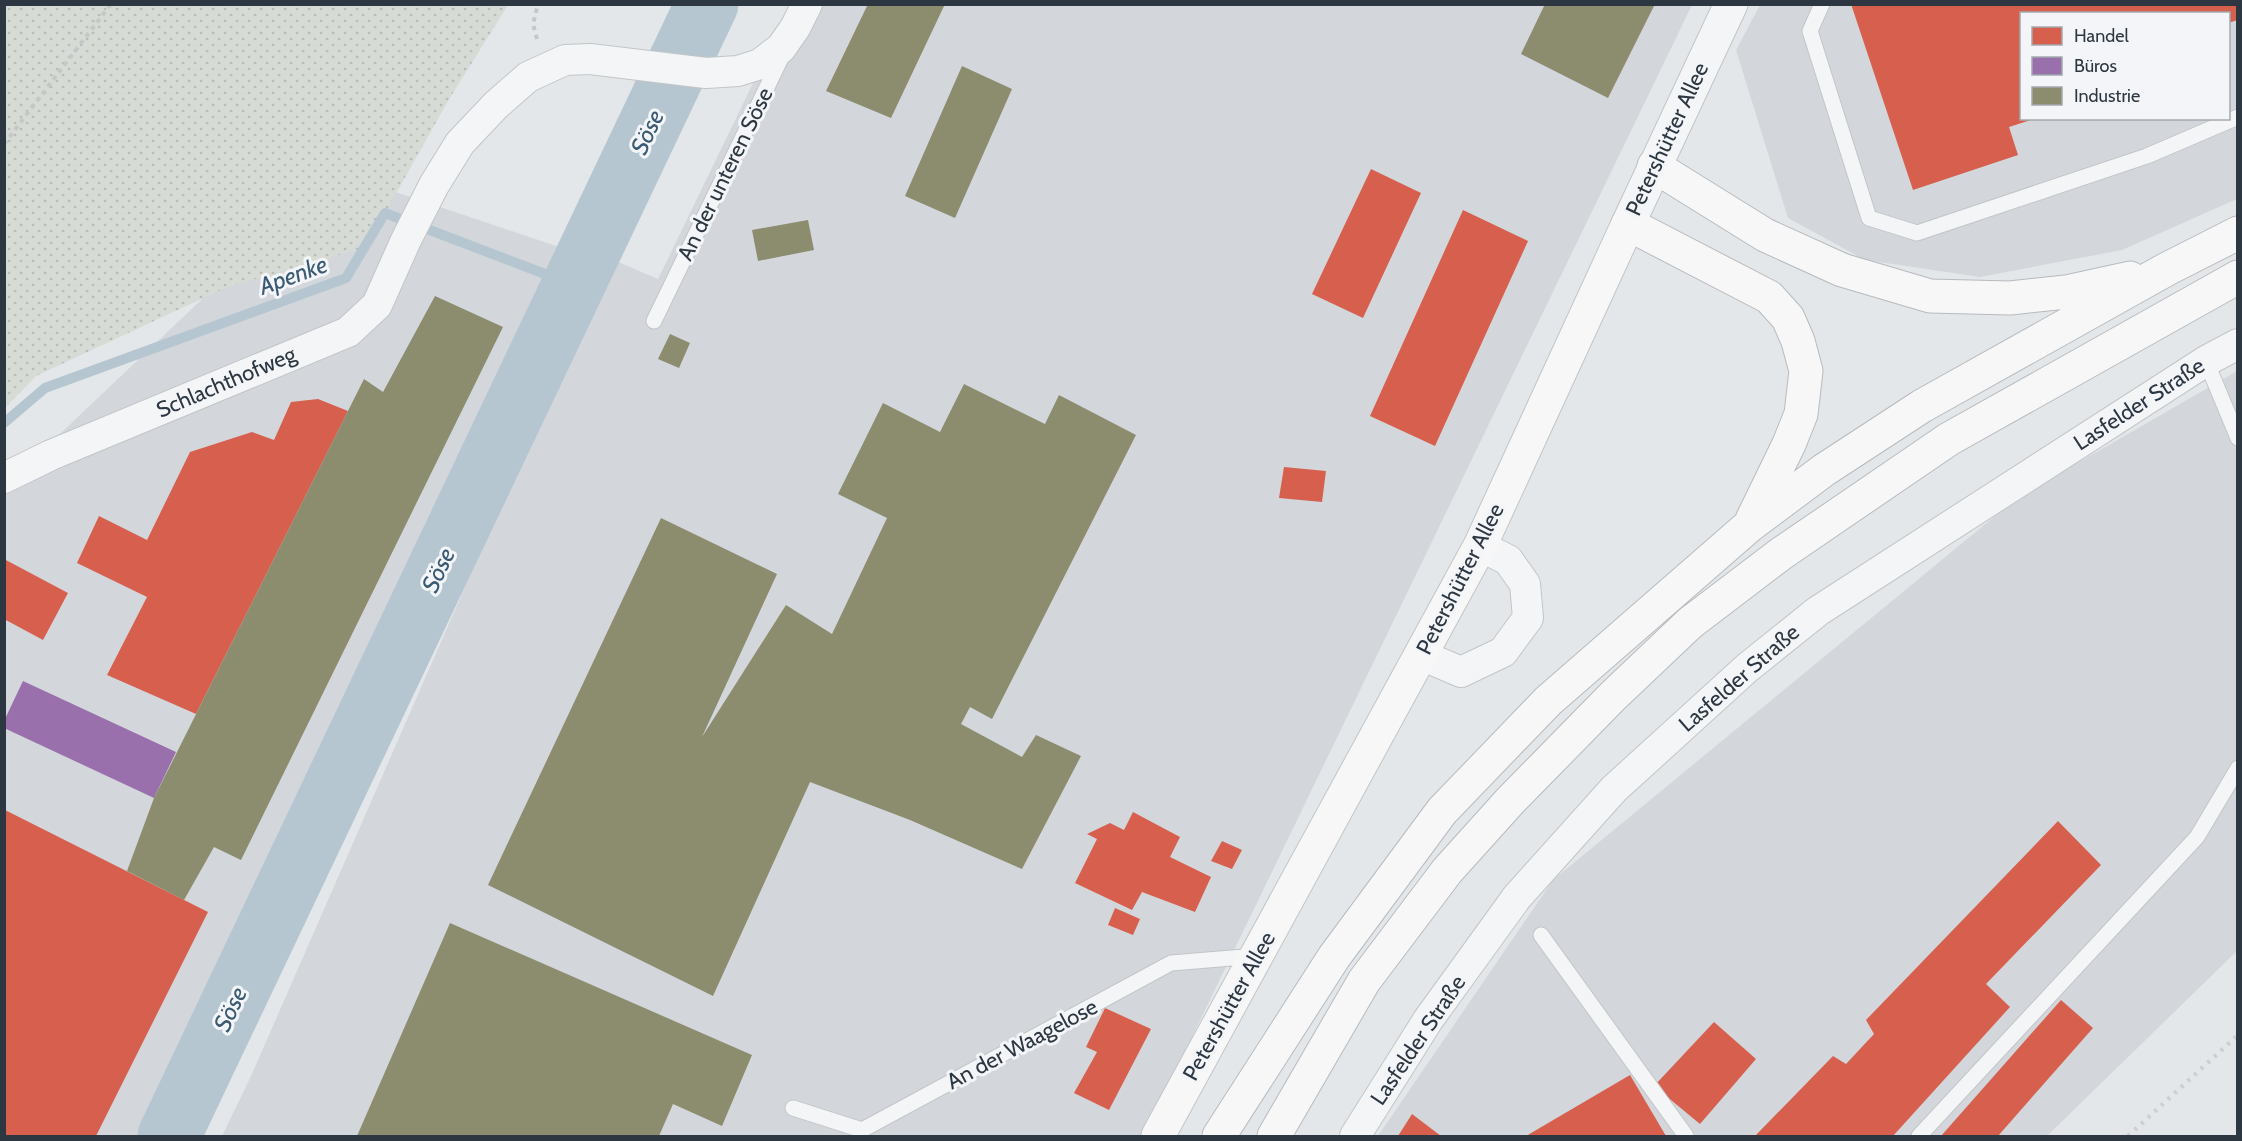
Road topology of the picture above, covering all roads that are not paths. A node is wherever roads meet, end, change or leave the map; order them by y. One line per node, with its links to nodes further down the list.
1 (1731, 4): 5 (street, Petershütter Allee)
2 (1822, 4): 4 (lane)
3 (801, 16): 6 (street, An der unteren Söse); 11 (lane, An der unteren Söse)
4 (2238, 117)
5 (1654, 166): 7 (street, Petershütter Allee); 9 (main road)
6 (434, 185): 15 (street, Schlachthofweg)
7 (1628, 224): 16 (main road); 17 (main road, Petershütter Allee)
8 (2238, 233): 9 (main road)
9 (2167, 269): 16 (main road)
10 (2238, 277): 25 (main road)
11 (654, 321)
12 (2238, 344): 13 (street, Lasfelder Straße)
13 (2206, 361): 14 (lane); 26 (street, Lasfelder Straße)
14 (2238, 438)
15 (4, 478)
16 (1749, 526): 24 (main road)
17 (1480, 546): 18 (main road, Petershütter Allee); 18 (street)
18 (1421, 656): 21 (main road, Petershütter Allee)
19 (2238, 768): 28 (lane)
20 (1541, 935): 27 (lane)
21 (1256, 956): 22 (lane, An der Waagelose); 23 (main road, Petershütter Allee)
22 (793, 1108)
23 (1158, 1137)
24 (1219, 1137)
25 (1274, 1137)
26 (1355, 1137)
27 (1686, 1137)
28 (1919, 1137)

